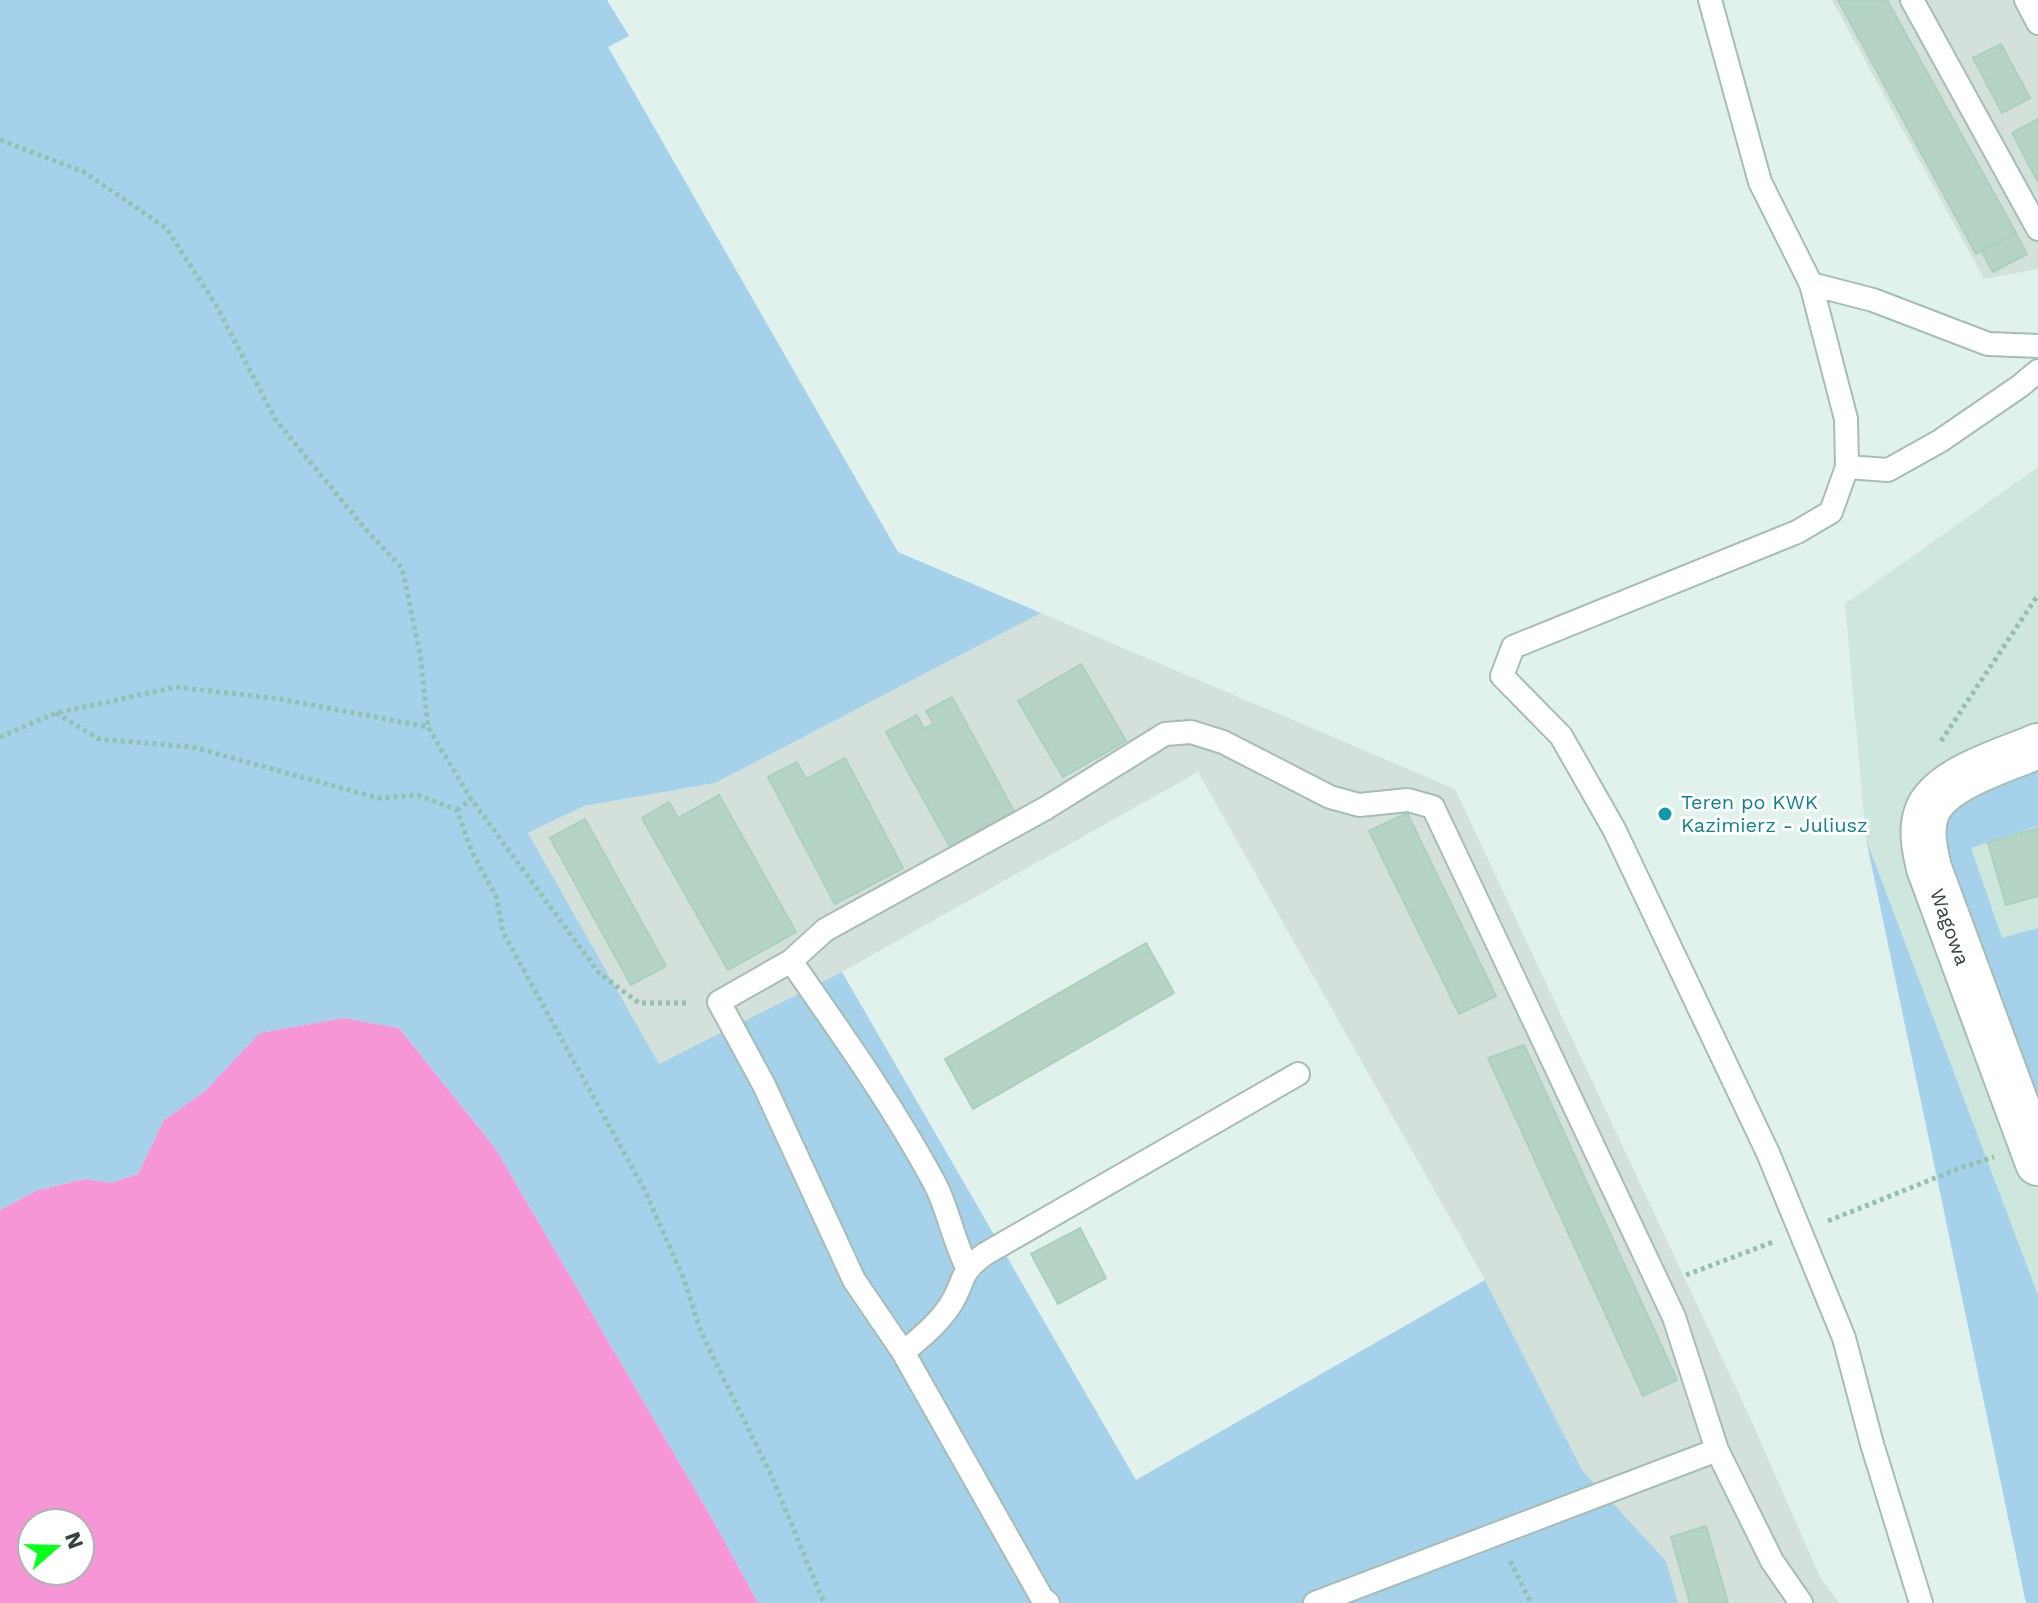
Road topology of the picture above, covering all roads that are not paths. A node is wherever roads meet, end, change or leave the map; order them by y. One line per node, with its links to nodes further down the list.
1 (1710, 0): 6 (lane)
2 (1912, 0): 5 (lane)
3 (2026, 0): 4 (lane)
4 (2038, 23)
5 (2038, 229)
6 (1811, 284): 7 (lane); 9 (lane)
7 (2038, 346)
8 (2038, 371): 9 (lane)
9 (1847, 467): 20 (lane)
10 (2038, 746): 13 (street, Wagowa)
11 (791, 961): 14 (lane); 15 (lane); 16 (lane)
12 (1298, 1074): 14 (lane)
13 (2036, 1150)
14 (967, 1267): 15 (lane)
15 (903, 1352): 17 (lane)
16 (1717, 1450): 18 (lane); 19 (lane)
17 (1048, 1603)
18 (1315, 1603)
19 (1801, 1603)
20 (1921, 1603)

